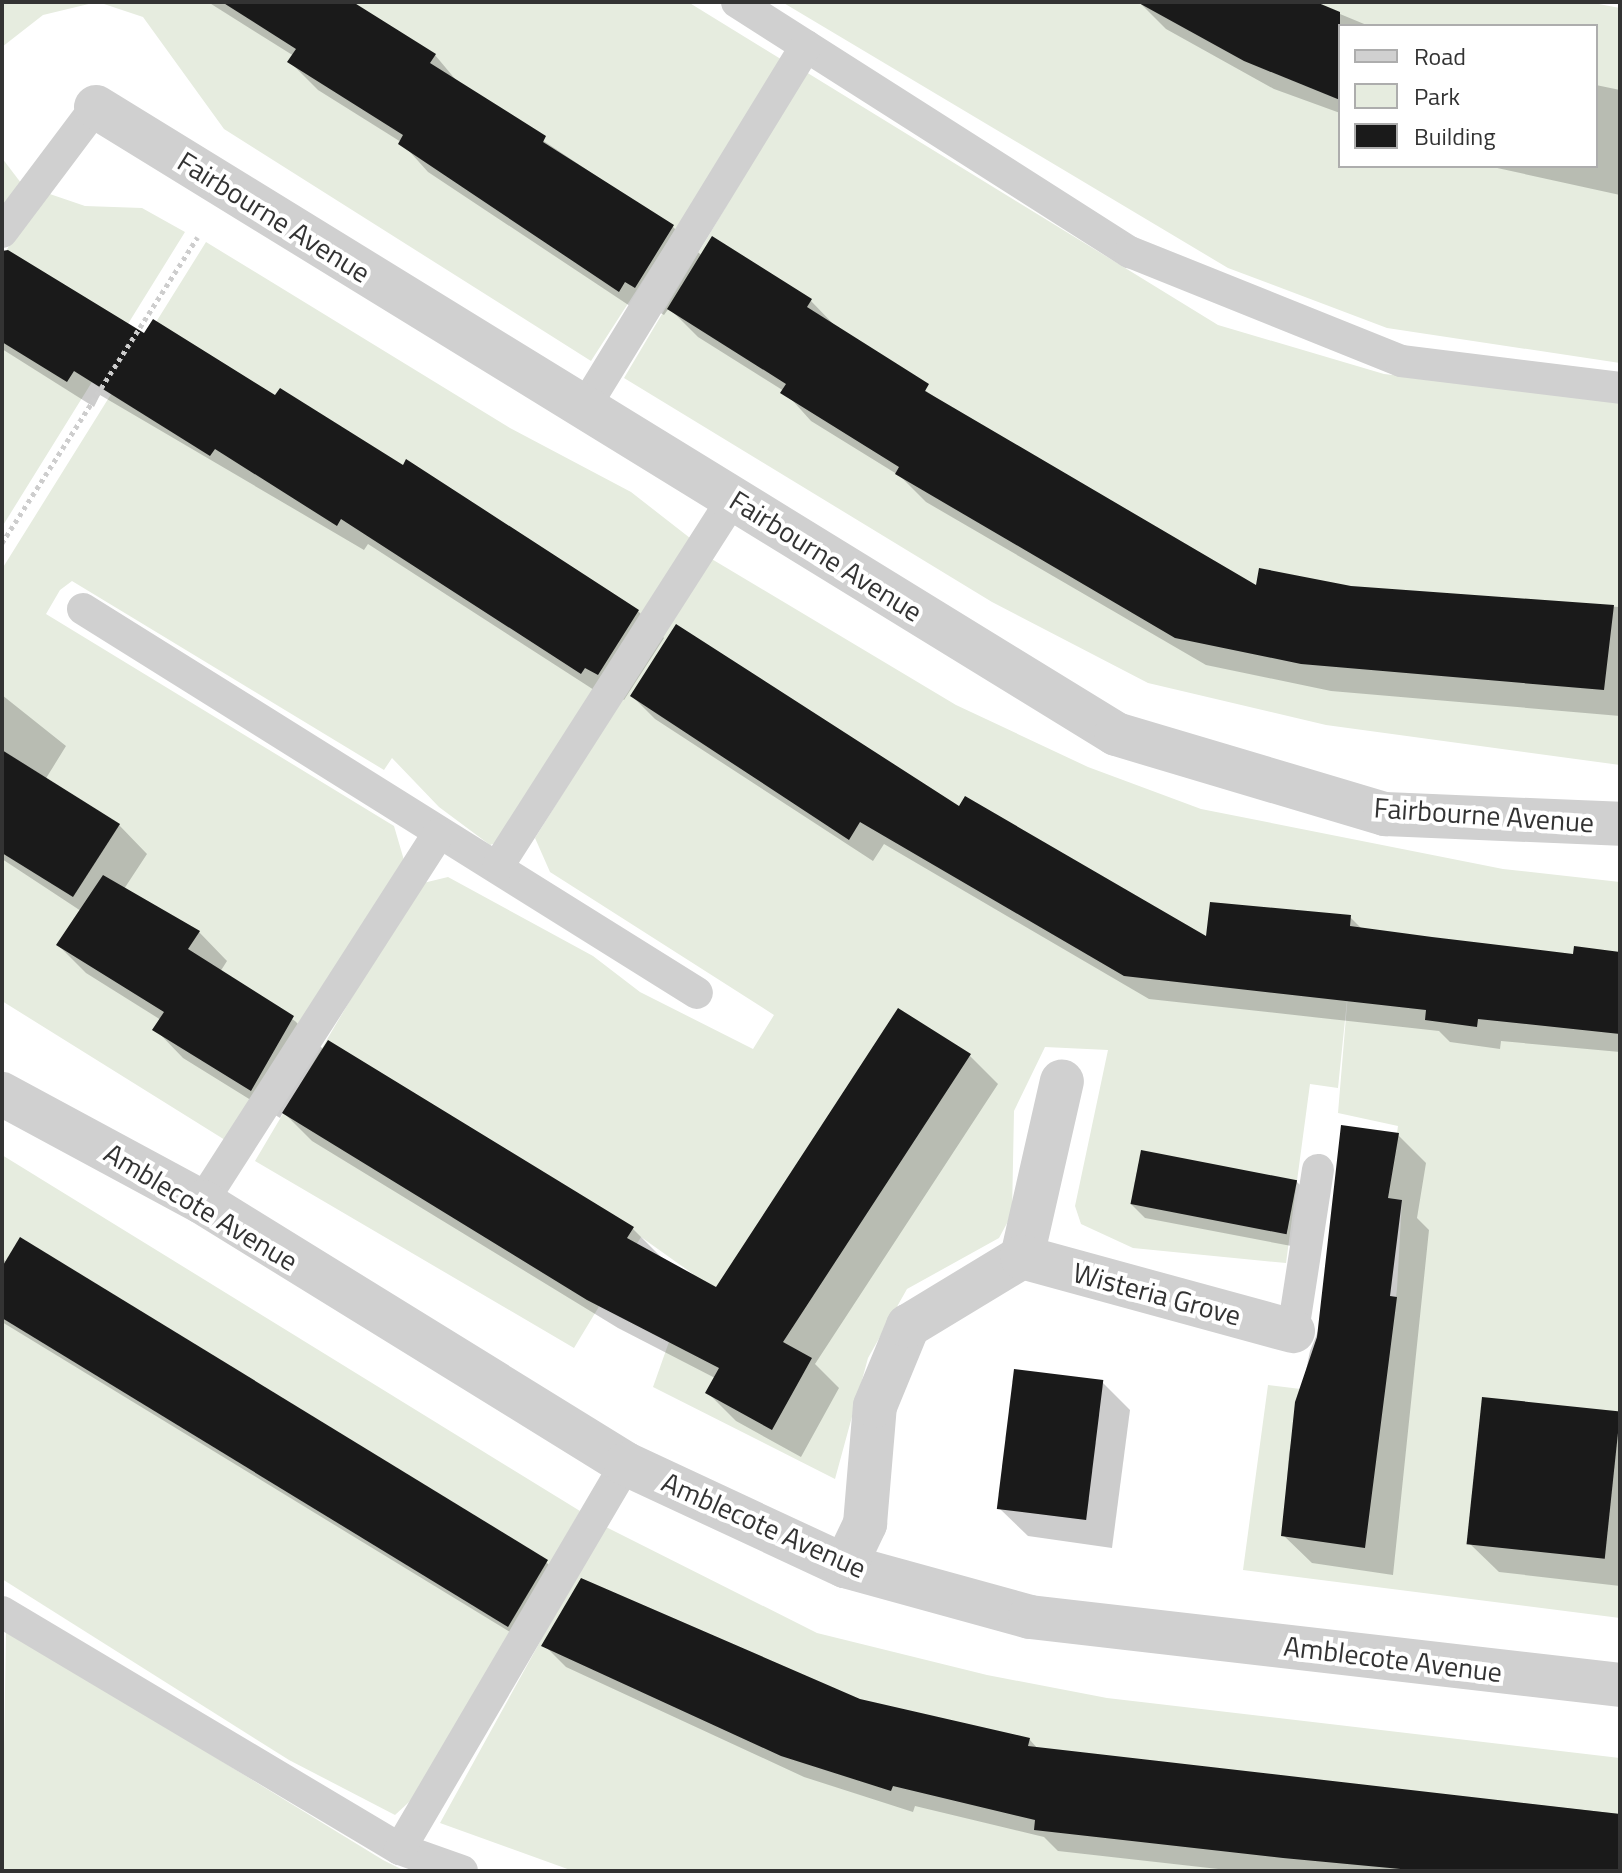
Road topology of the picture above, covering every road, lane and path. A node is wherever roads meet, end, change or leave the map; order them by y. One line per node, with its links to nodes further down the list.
1 (737, 2): 2 (lane)
2 (806, 46): 6 (lane); 7 (lane)
3 (96, 107): 4 (street, Fairbourne Avenue); 5 (lane)
4 (229, 188): 7 (street, Fairbourne Avenue); 9 (path)
5 (2, 232)
6 (1620, 388)
7 (583, 410): 8 (street, Fairbourne Avenue)
8 (733, 499): 11 (street, Fairbourne Avenue); 13 (lane)
9 (2, 543)
10 (83, 609): 12 (lane)
11 (1620, 824)
12 (438, 834): 13 (lane); 18 (lane)
13 (498, 866): 14 (lane)
14 (697, 993)
15 (1062, 1081): 19 (street)
16 (2, 1094): 18 (street, Amblecote Avenue)
17 (1318, 1170): 20 (lane)
18 (202, 1202): 21 (street, Amblecote Avenue)
19 (1022, 1257): 20 (street, Wisteria Grove); 22 (street)
20 (1293, 1331)
21 (626, 1464): 22 (street, Amblecote Avenue); 25 (lane)
22 (845, 1566): 24 (street, Amblecote Avenue)
23 (2, 1612): 25 (lane)
24 (1620, 1685)
25 (400, 1849): 26 (lane)
26 (462, 1871)

